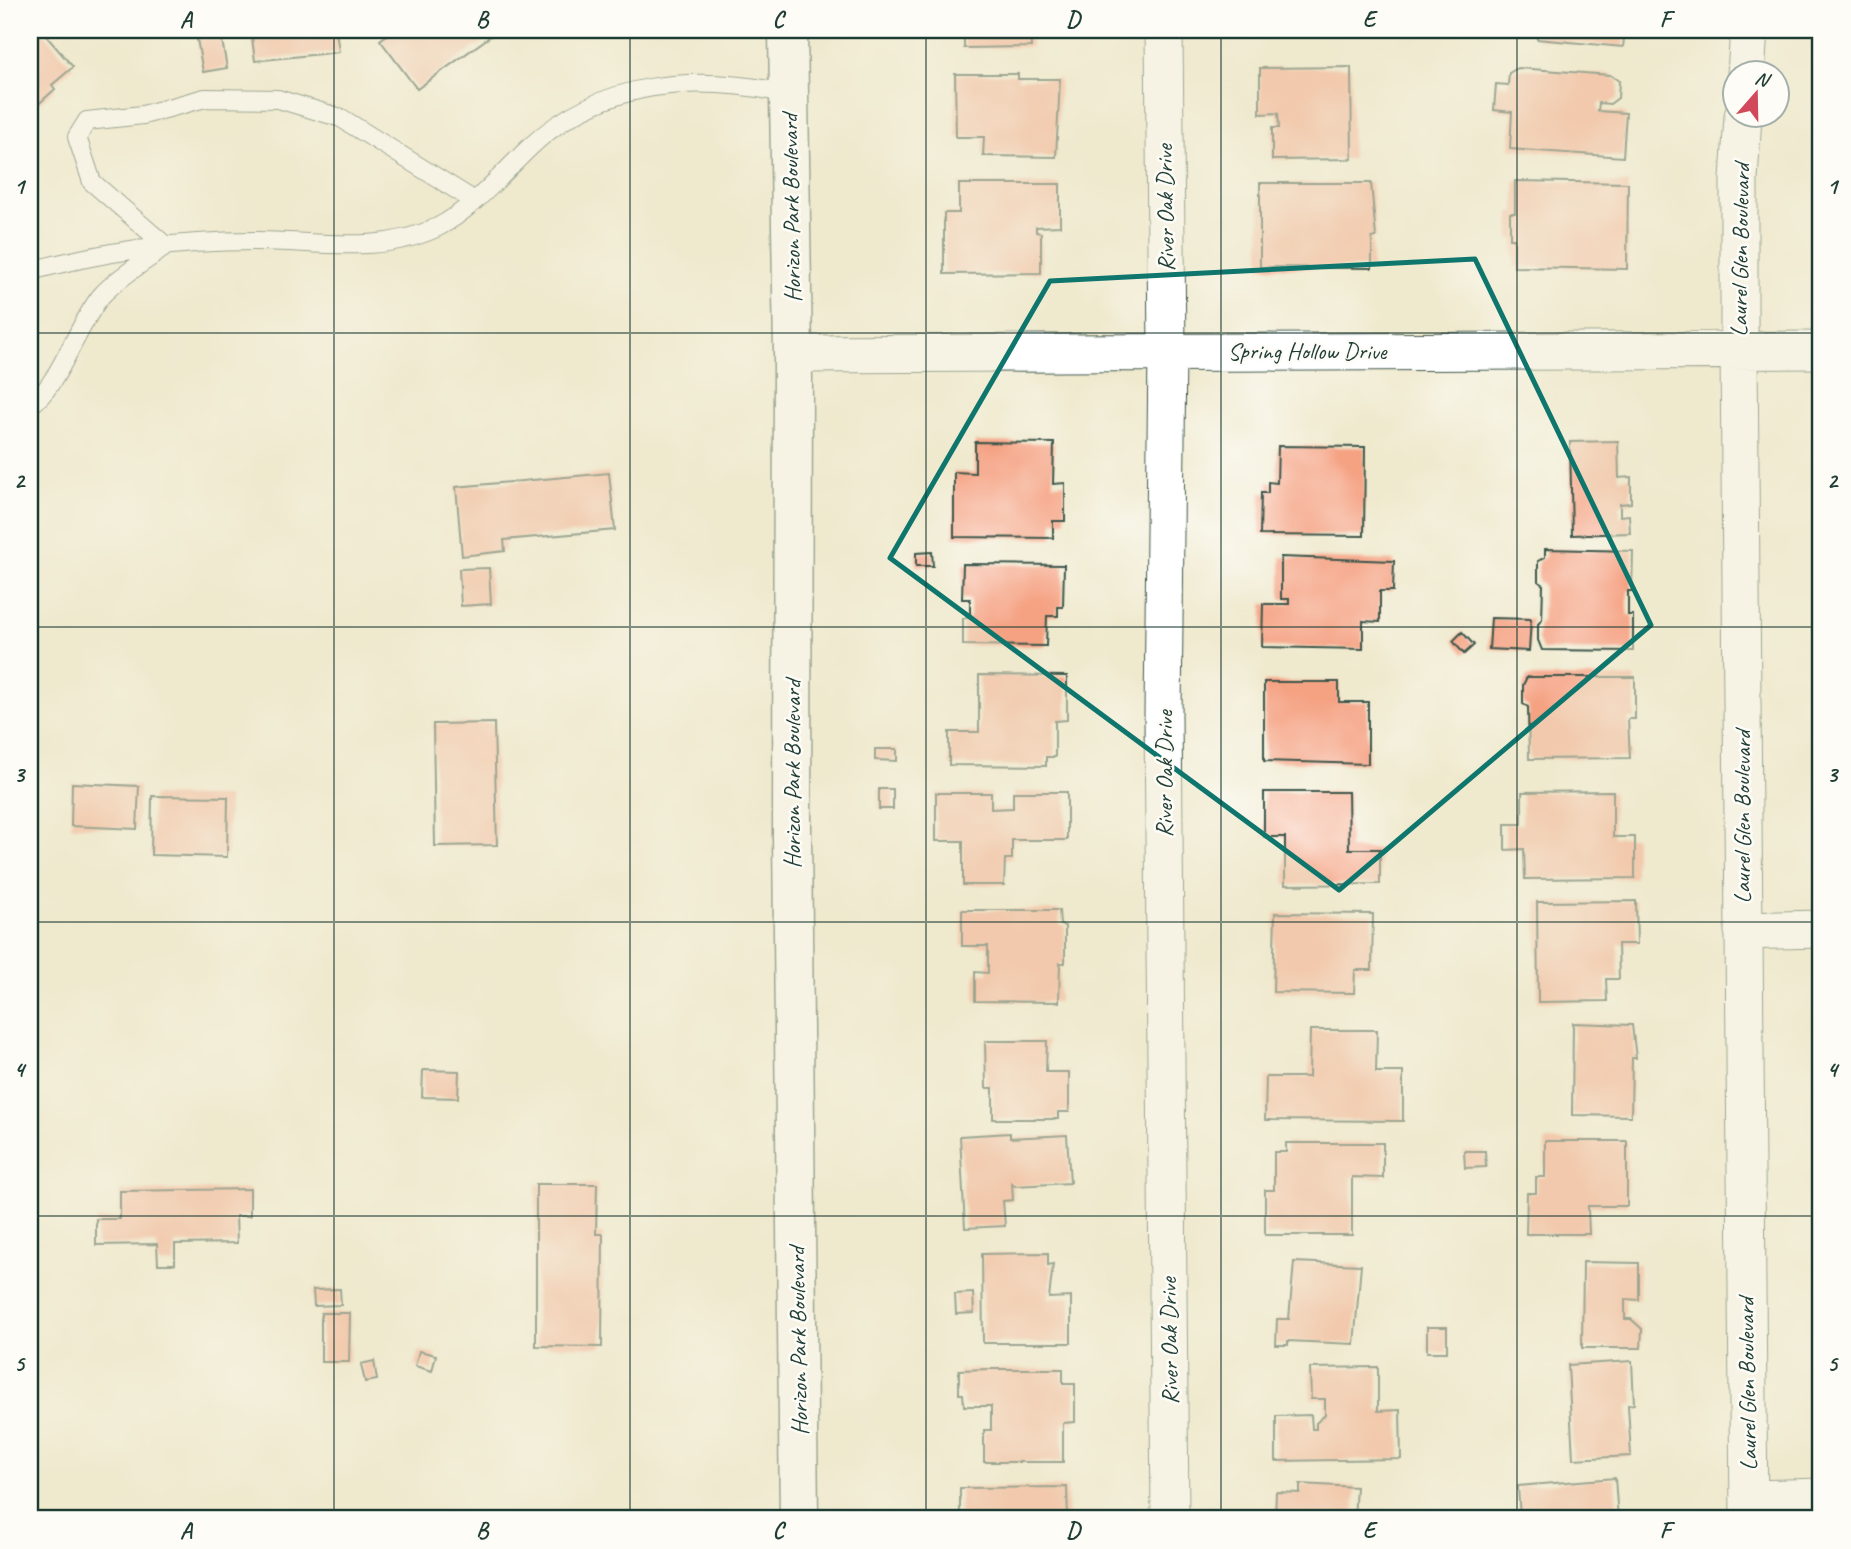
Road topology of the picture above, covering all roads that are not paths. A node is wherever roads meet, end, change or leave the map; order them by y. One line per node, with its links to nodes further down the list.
1 (788, 30): 5 (street, Horizon Park Boulevard)
2 (1164, 30): 11 (street, River Oak Drive)
3 (1749, 30): 4 (street)
4 (1747, 60)
5 (789, 94): 7 (lane); 13 (street, Horizon Park Boulevard)
6 (1742, 130): 12 (street, Laurel Glen Boulevard)
7 (473, 200): 8 (lane); 8 (lane)
8 (166, 246): 9 (lane); 14 (lane)
9 (30, 271)
10 (1821, 350): 12 (street, Spring Hollow Drive)
11 (1167, 351): 12 (street, Spring Hollow Drive); 13 (street, Spring Hollow Drive); 20 (street, River Oak Drive)
12 (1739, 351): 16 (street, Laurel Glen Boulevard)
13 (793, 354): 19 (street, Horizon Park Boulevard)
14 (30, 405)
15 (1821, 929): 16 (street)
16 (1743, 931): 18 (street, Laurel Glen Boulevard)
17 (1821, 1497): 18 (street)
18 (1749, 1509)
19 (799, 1519)
20 (1170, 1519)

